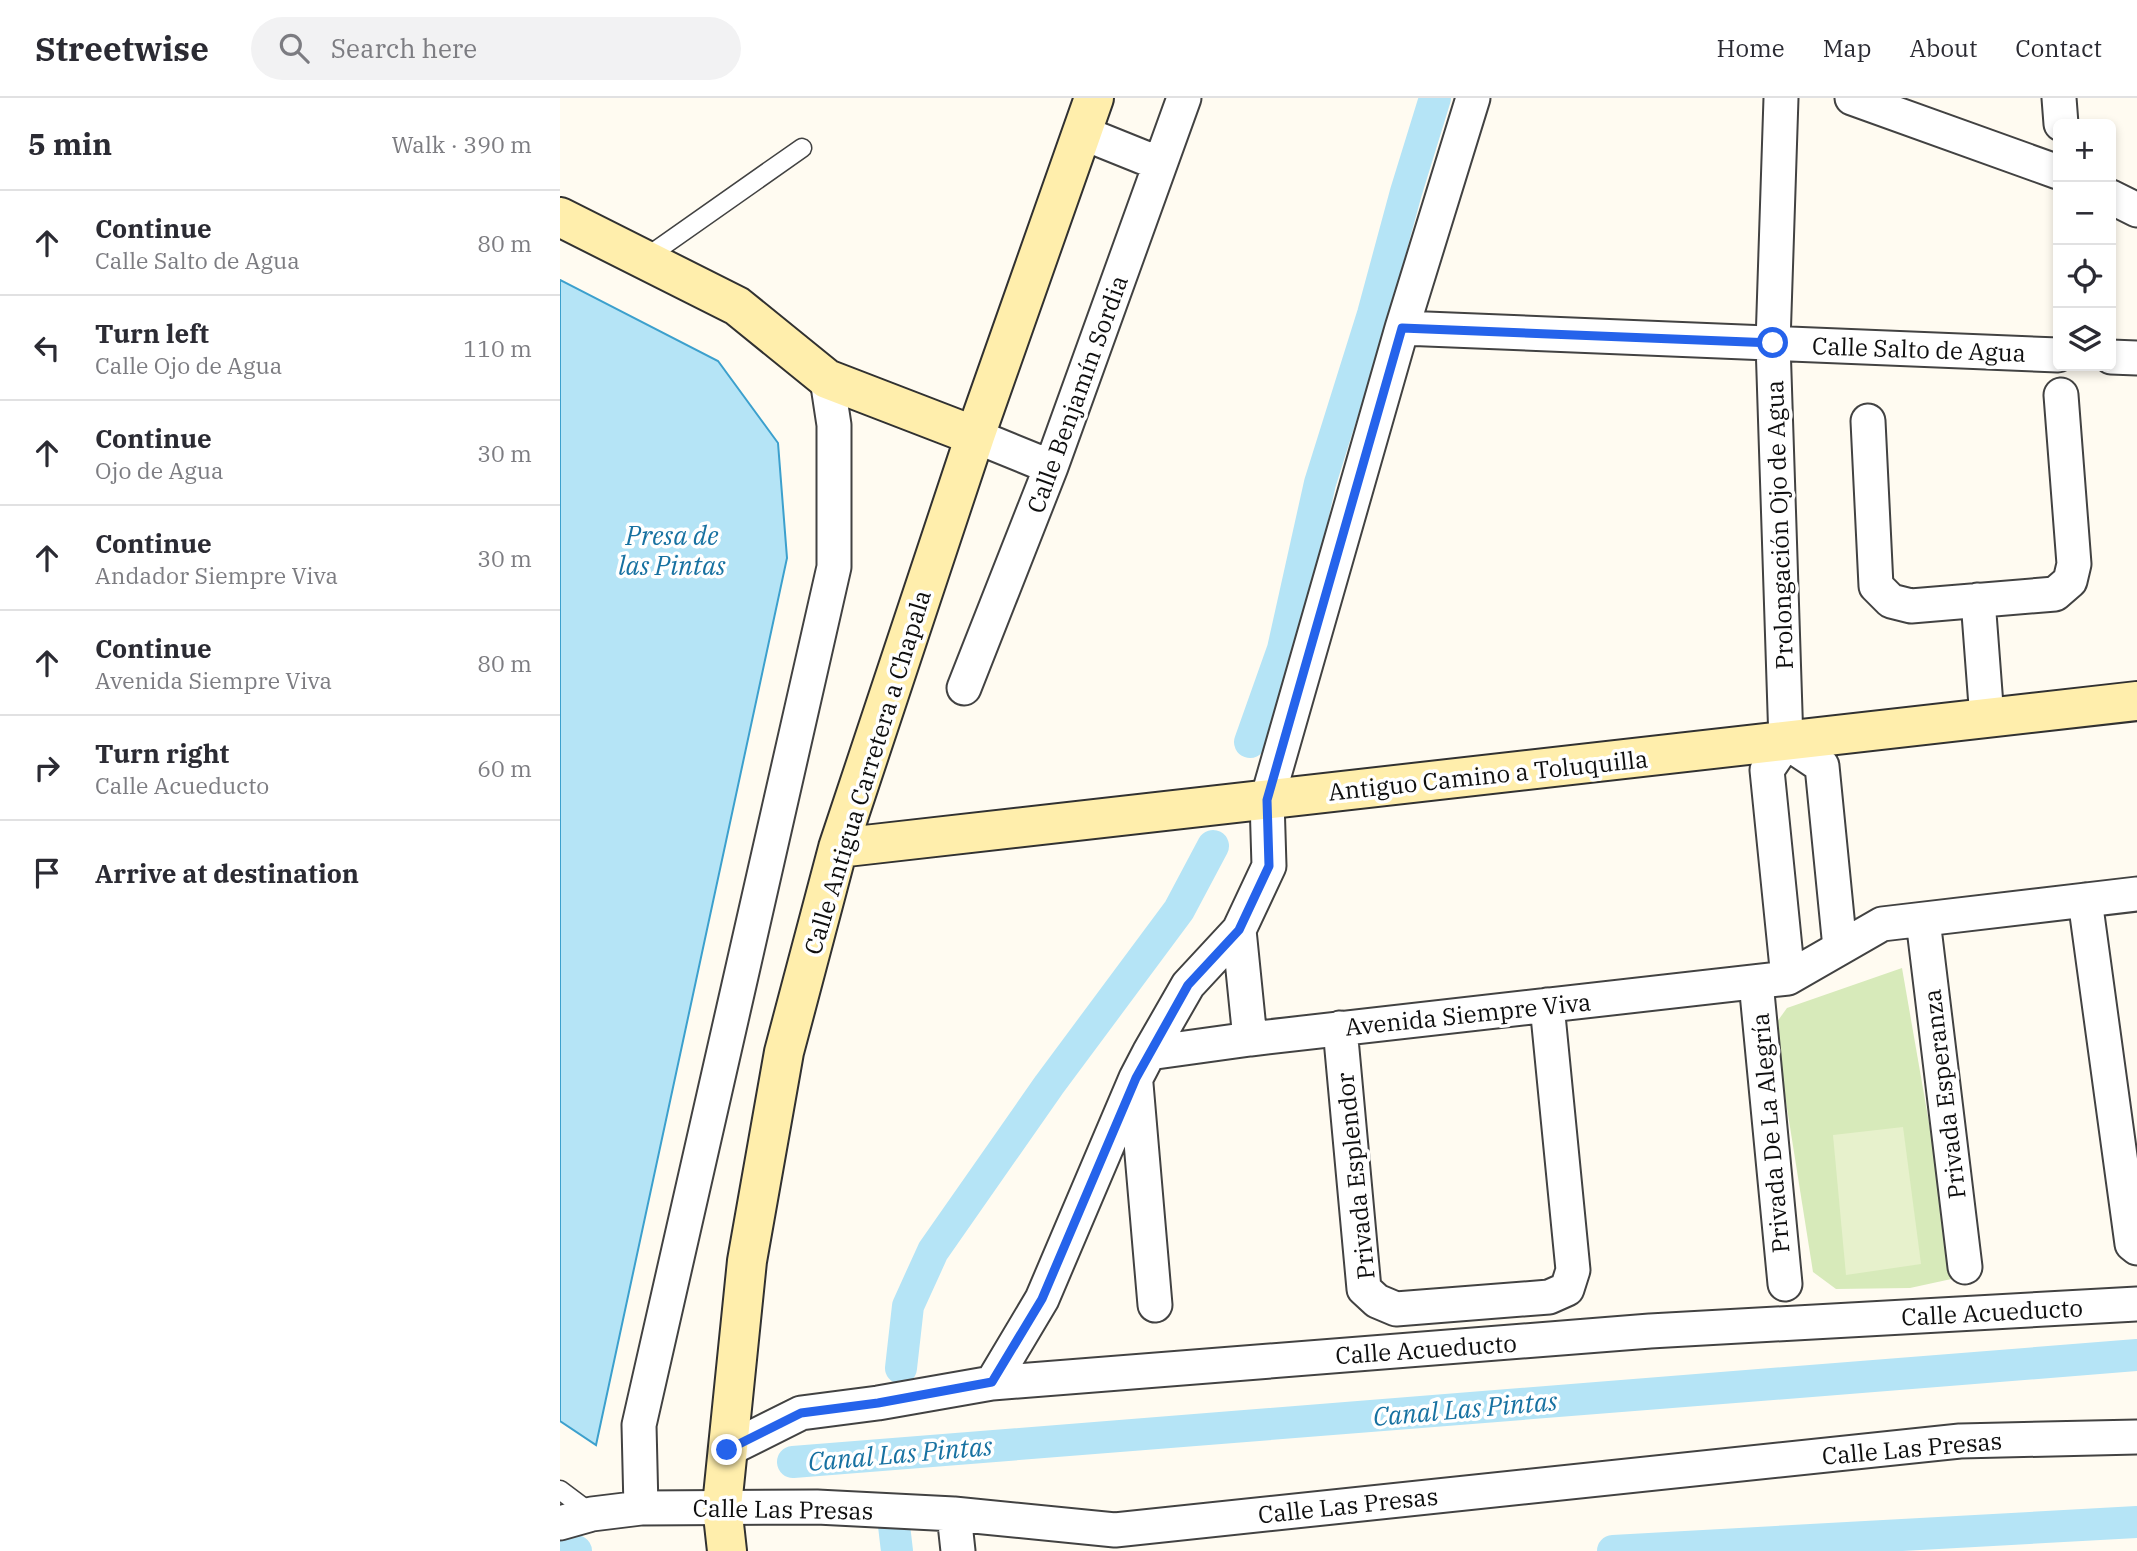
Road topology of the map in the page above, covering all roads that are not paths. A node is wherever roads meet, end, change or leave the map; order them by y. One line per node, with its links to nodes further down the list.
1 (1184, 98): 9 (street, Calle Benjamín Sordia)
2 (1473, 98): 15 (street)
3 (1781, 98): 16 (street, Prolongación Ojo de Agua)
4 (1852, 98): 10 (street)
5 (2059, 98): 7 (street)
6 (1088, 116): 9 (street); 23 (main road, Calle Antigua Carretera a Chapala)
7 (2061, 119)
8 (802, 148): 14 (lane)
9 (1160, 164): 24 (street, Calle Benjamín Sordia)
10 (2053, 170)
11 (2116, 200): 12 (street)
12 (2137, 210)
13 (560, 217): 14 (main road)
14 (644, 259): 20 (main road)
15 (1402, 328): 16 (street, Calle Salto de Agua); 30 (street)
16 (1773, 343): 17 (street, Calle Salto de Agua); 29 (street, Prolongación Ojo de Agua)
17 (2053, 355)
18 (2116, 357): 19 (street)
19 (2137, 358)
20 (827, 379): 23 (main road); 53 (street)
21 (2061, 395): 25 (street)
22 (1868, 421): 25 (street)
23 (975, 436): 24 (street); 31 (main road, Calle Antigua Carretera a Chapala)
24 (1051, 467): 26 (street, Calle Benjamín Sordia)
25 (1978, 600): 28 (street)
26 (964, 688)
27 (2137, 701): 28 (main road, Antiguo Camino a Toluquilla)
28 (1987, 719): 29 (main road, Antiguo Camino a Toluquilla)
29 (1786, 741): 30 (main road, Antiguo Camino a Toluquilla); 36 (street); 37 (street)
30 (1267, 800): 31 (main road, Antiguo Camino a Toluquilla); 35 (street)
31 (838, 848): 50 (main road, Calle Antigua Carretera a Chapala)
32 (2137, 894): 33 (street, Avenida Siempre Viva)
33 (2085, 900): 34 (street, Avenida Siempre Viva); 43 (street)
34 (1923, 920): 36 (street, Avenida Siempre Viva); 44 (street, Privada Esperanza)
35 (1239, 930): 41 (street); 42 (street)
36 (1840, 948): 37 (street, Avenida Siempre Viva)
37 (1788, 978): 38 (street, Avenida Siempre Viva)
38 (1756, 982): 39 (street, Avenida Siempre Viva); 45 (street, Privada De La Alegría)
39 (1547, 1005): 40 (street, Avenida Siempre Viva); 40 (street, Privada Esplendor)
40 (1340, 1028): 41 (street, Avenida Siempre Viva)
41 (1250, 1039): 42 (street, Avenida Siempre Viva)
42 (1142, 1065): 47 (street); 48 (street)
43 (2137, 1248)
44 (1965, 1268)
45 (1785, 1284)
46 (2137, 1304): 48 (street, Calle Acueducto)
47 (1155, 1305)
48 (992, 1382): 50 (street, Calle Acueducto)
49 (2137, 1437): 54 (street, Calle Las Presas)
50 (727, 1450): 52 (main road, Calle Antigua Carretera a Chapala)
51 (560, 1490): 55 (lane)
52 (722, 1506): 53 (street, Calle Las Presas); 54 (street, Calle Las Presas); 56 (main road, Calle Antigua Carretera a Chapala)
53 (641, 1508): 55 (street, Calle Las Presas)
54 (954, 1514): 57 (street)
55 (571, 1520)
56 (727, 1550)
57 (958, 1551)

